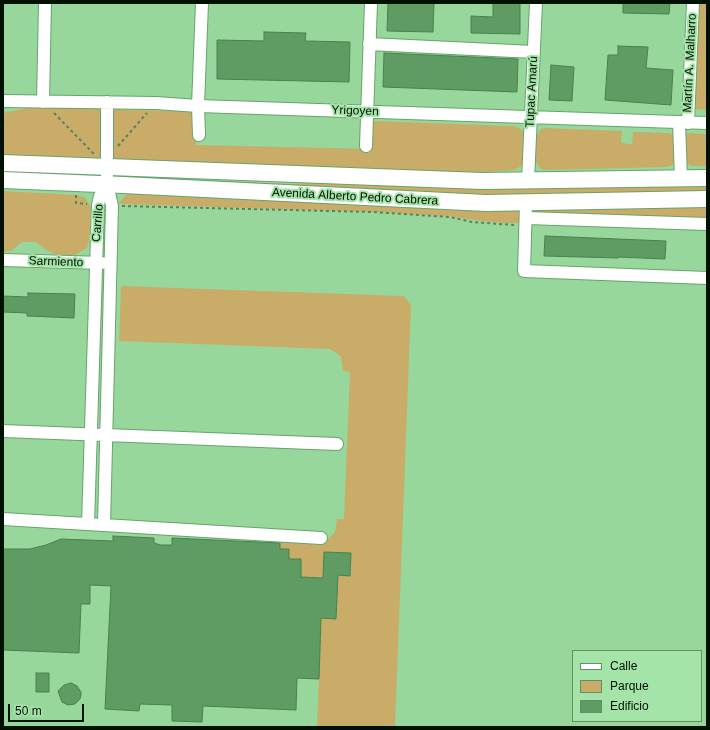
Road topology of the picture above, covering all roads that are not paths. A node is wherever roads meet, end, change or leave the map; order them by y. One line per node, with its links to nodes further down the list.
1 (45, 3): 9 (street)
2 (202, 3): 11 (street)
3 (371, 3): 6 (street)
4 (536, 3): 7 (street, Tupac Amarú)
5 (693, 3): 14 (street, Martín A. Malharro)
6 (370, 44): 7 (street); 12 (street)
7 (534, 52): 13 (street, Tupac Amarú)
8 (3, 101): 9 (street, Yrigoyen)
9 (43, 102): 10 (street, Yrigoyen)
10 (107, 102): 11 (street, Yrigoyen); 18 (street, Carrillo)
11 (198, 106): 12 (street, Yrigoyen); 16 (street)
12 (368, 112): 13 (street, Yrigoyen); 17 (street)
13 (531, 118): 14 (street, Yrigoyen); 23 (street, Tupac Amarú)
14 (683, 122): 15 (street, Yrigoyen); 21 (street, Martín A. Malharro)
15 (707, 123)
16 (199, 135)
17 (366, 146)
18 (107, 162): 19 (main road, Avenida Alberto Pedro Cabrera); 23 (main road, Avenida Alberto Pedro Cabrera); 24 (street, Carrillo)
19 (3, 163)
20 (707, 178): 21 (main road, Avenida Alberto Pedro Cabrera)
21 (681, 179): 23 (main road, Avenida Alberto Pedro Cabrera)
22 (3, 180): 24 (main road, Avenida Alberto Pedro Cabrera)
23 (528, 181)
24 (107, 184): 26 (main road, Avenida Alberto Pedro Cabrera); 29 (street, Carrillo); 30 (street, Carrillo)
25 (707, 199): 26 (main road, Avenida Alberto Pedro Cabrera)
26 (526, 215): 27 (street); 31 (street)
27 (707, 224)
28 (3, 260): 29 (street, Sarmiento)
29 (95, 263): 30 (street, Sarmiento); 34 (street, Carrillo)
30 (110, 264): 35 (street, Carrillo)
31 (707, 278)
32 (3, 431): 34 (street)
33 (3, 437): 34 (street)
34 (91, 437): 35 (street); 38 (street, Carrillo)
35 (107, 438): 36 (street); 39 (street, Carrillo)
36 (337, 447)
37 (3, 519): 38 (street)
38 (88, 524): 39 (street)
39 (104, 525): 40 (street)
40 (321, 538)

